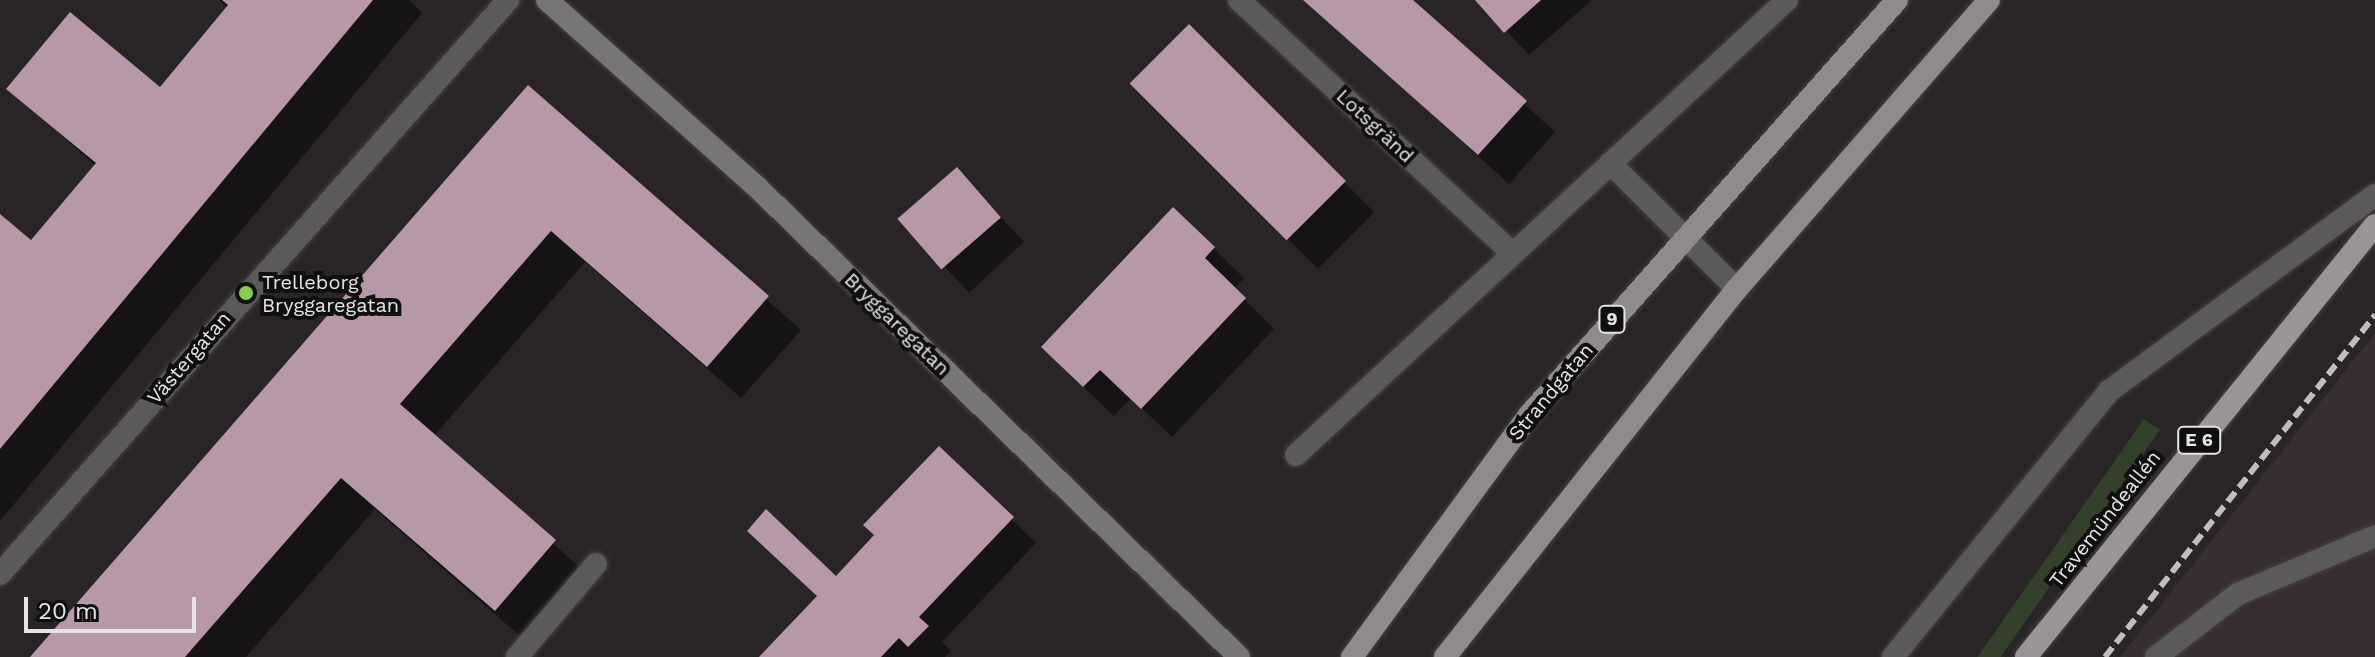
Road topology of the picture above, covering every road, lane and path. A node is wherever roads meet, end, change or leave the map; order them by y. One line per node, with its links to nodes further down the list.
1 (508, 0): 16 (street, Västergatan)
2 (547, 0): 18 (main road, Bryggaregatan)
3 (1239, 0): 11 (street, Lotsgränd)
4 (1787, 0): 7 (street)
5 (1897, 0): 10 (main road, Strandgatan / 9)
6 (1989, 0): 12 (main road)
7 (1610, 163): 10 (street); 11 (street)
8 (2375, 195): 21 (street)
9 (2375, 225): 22 (highway, Travemündeallén / E 6)
10 (1682, 239): 12 (street); 19 (main road, Strandgatan / 9)
11 (1511, 252): 13 (street)
12 (1737, 289): 20 (main road)
13 (1296, 455)
14 (2375, 536): 23 (street)
15 (596, 564): 17 (street)
16 (0, 574)
17 (517, 657)
18 (1239, 657)
19 (1352, 657)
20 (1445, 657)
21 (1893, 657)
22 (2026, 657)
23 (2156, 657)

